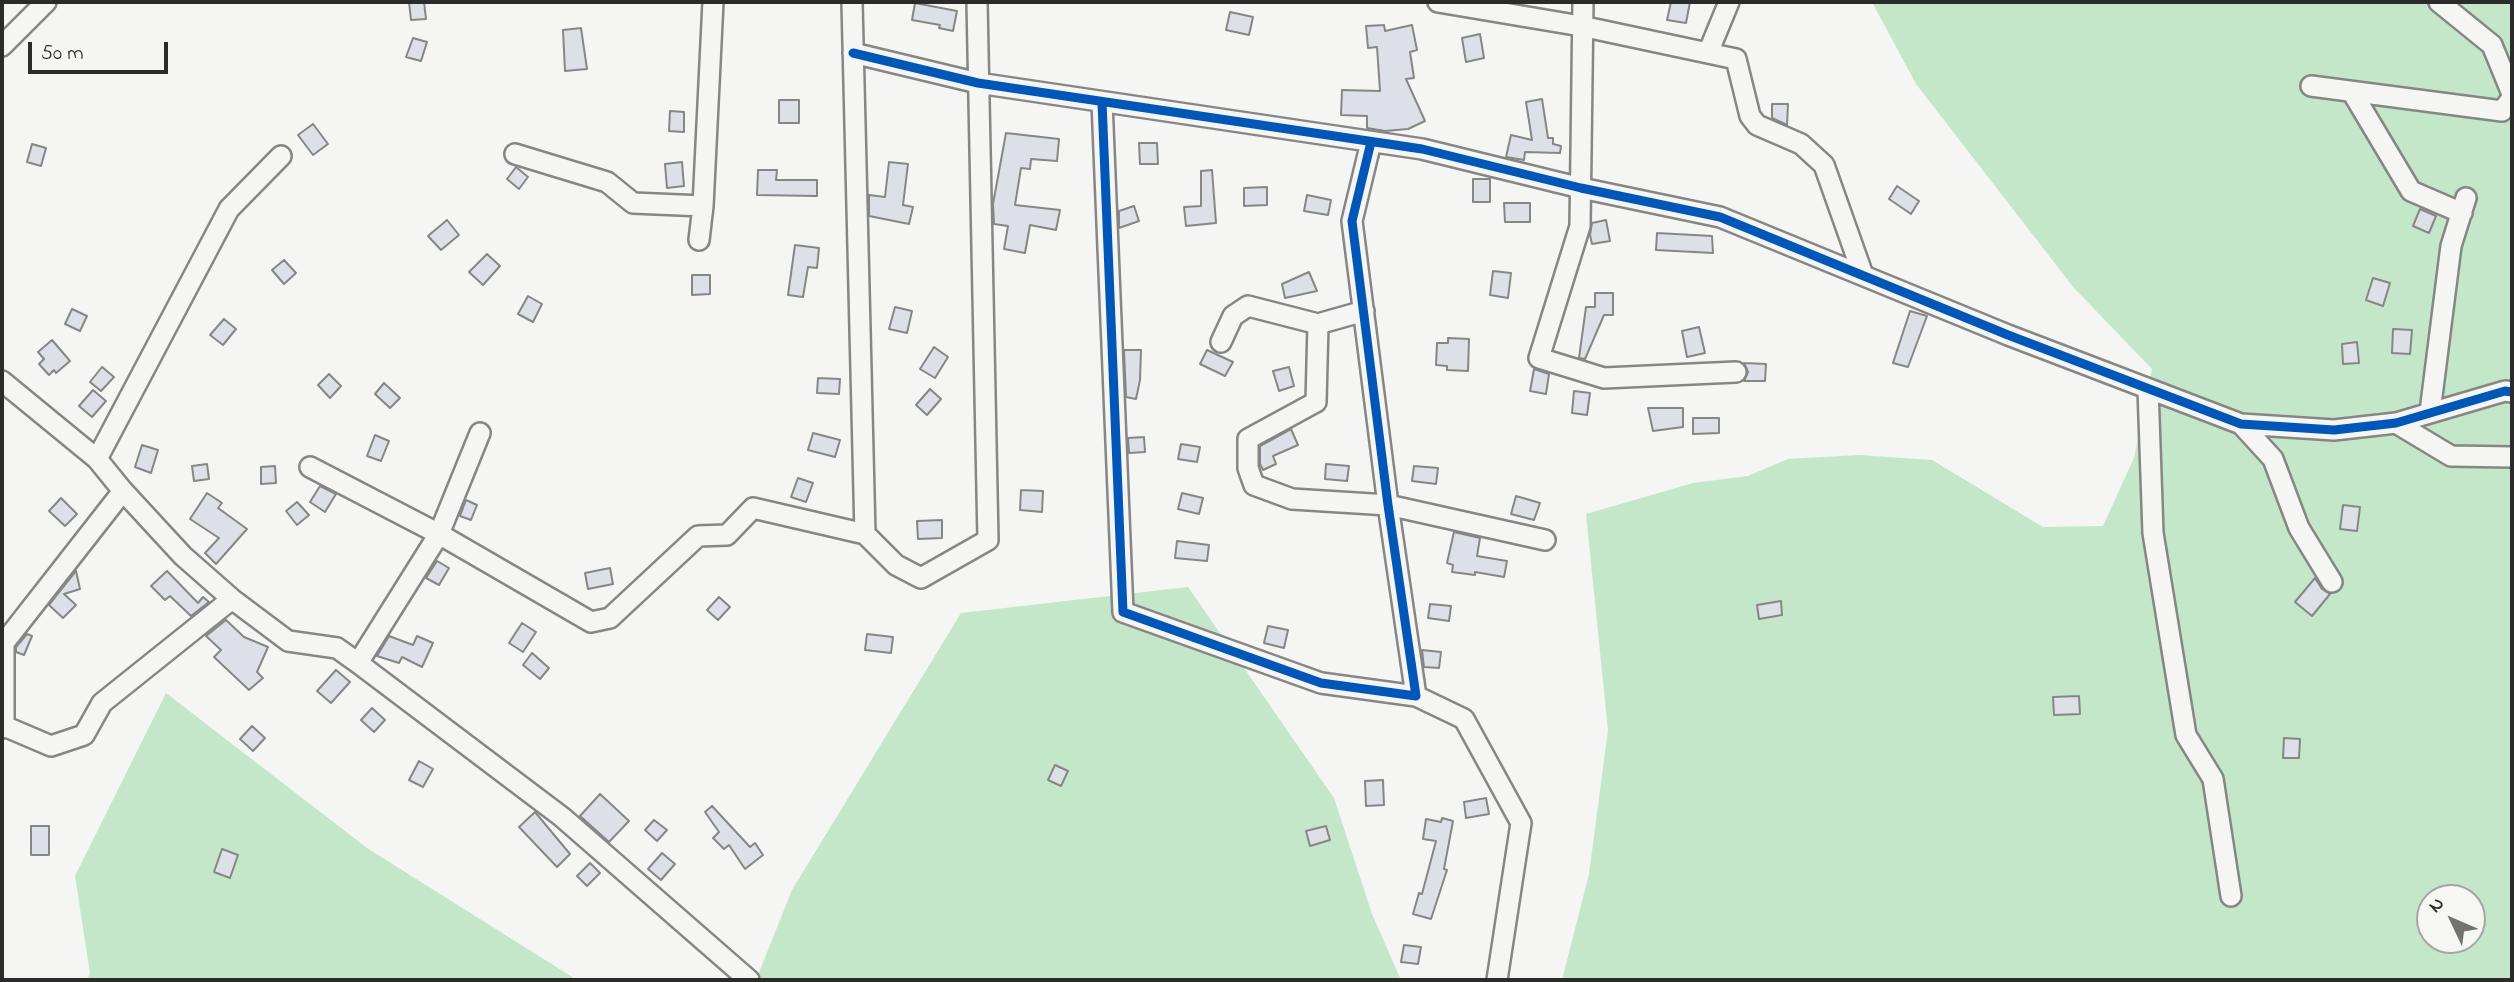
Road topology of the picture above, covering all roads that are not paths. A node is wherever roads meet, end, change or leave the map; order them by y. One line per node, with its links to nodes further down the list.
1 (46, 2): 10 (street)
2 (713, 2): 22 (street)
3 (852, 2): 11 (street)
4 (977, 2): 13 (street)
5 (1438, 2): 9 (street)
6 (1583, 2): 9 (street)
7 (1729, 2): 12 (street)
8 (2439, 2): 16 (street)
9 (1581, 26): 12 (street); 21 (street)
10 (2, 46)
11 (853, 53): 13 (street); 42 (street)
12 (1709, 53): 24 (street)
13 (978, 83): 17 (street); 42 (street)
14 (2311, 86): 15 (street)
15 (2352, 92): 16 (street); 32 (street)
16 (2512, 96)
17 (1102, 102): 18 (street); 47 (street)
18 (1371, 142): 21 (street); 25 (street)
19 (515, 154): 22 (street)
20 (281, 156): 37 (street)
21 (1581, 188): 24 (street); 28 (street)
22 (703, 206): 23 (street)
23 (699, 240)
24 (1863, 275): 30 (street)
25 (1364, 311): 26 (street); 40 (street)
26 (1318, 324): 27 (street); 40 (street)
27 (1221, 342)
28 (1736, 372)
29 (2, 381): 37 (street)
30 (2148, 389): 34 (street); 49 (street)
31 (2512, 392): 32 (street)
32 (2430, 412): 33 (street)
33 (2396, 423): 34 (street); 36 (street)
34 (2241, 425): 44 (street)
35 (480, 433): 41 (street)
36 (2512, 457)
37 (97, 459): 39 (street)
38 (310, 467): 41 (street)
39 (123, 491): 45 (street); 48 (street)
40 (1388, 505): 43 (street); 47 (street)
41 (439, 534): 42 (street); 46 (street)
42 (865, 534)
43 (1545, 540)
44 (2332, 582)
45 (232, 599): 46 (street); 48 (street)
46 (358, 663): 50 (street)
47 (1416, 696): 51 (street)
48 (3, 727)
49 (2231, 896)
50 (749, 980)
51 (1496, 980)

